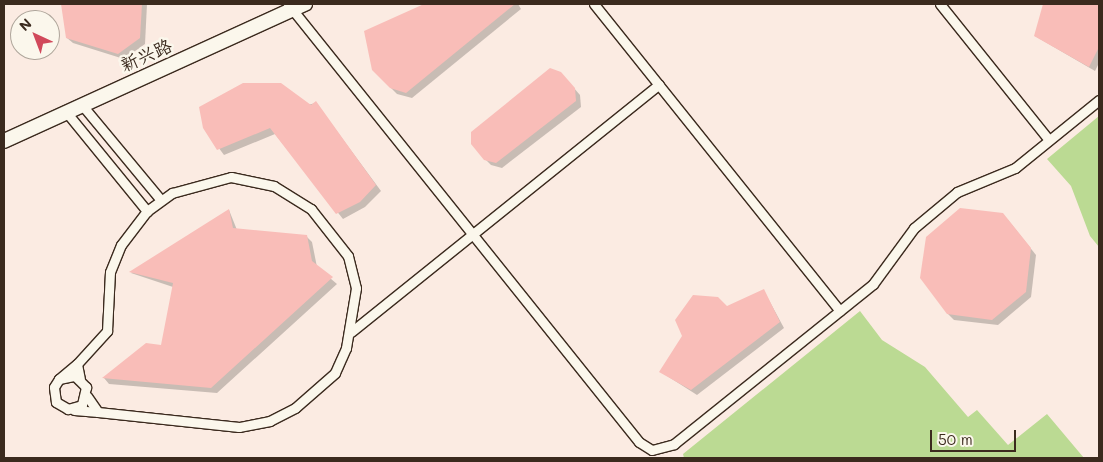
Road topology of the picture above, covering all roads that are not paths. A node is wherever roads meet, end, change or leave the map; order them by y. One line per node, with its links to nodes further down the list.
1 (594, 4): 4 (street)
2 (940, 4): 8 (street)
3 (295, 6): 6 (street, 新兴路); 12 (street)
4 (659, 84): 12 (street); 13 (street)
5 (1099, 100): 8 (street)
6 (82, 105): 7 (street, 新兴路); 10 (street)
7 (67, 113): 9 (street, 新兴路); 11 (street)
8 (1049, 140): 13 (street)
9 (4, 142)
10 (160, 199): 11 (street); 14 (street)
11 (147, 211): 15 (street)
12 (473, 233): 13 (street); 14 (street)
13 (840, 311)
14 (351, 332): 20 (street)
15 (78, 364): 16 (street); 17 (street)
16 (59, 379): 17 (street); 19 (street)
17 (80, 379): 18 (street)
18 (87, 396): 19 (street); 20 (street)
19 (68, 410): 20 (street)
20 (98, 412)

